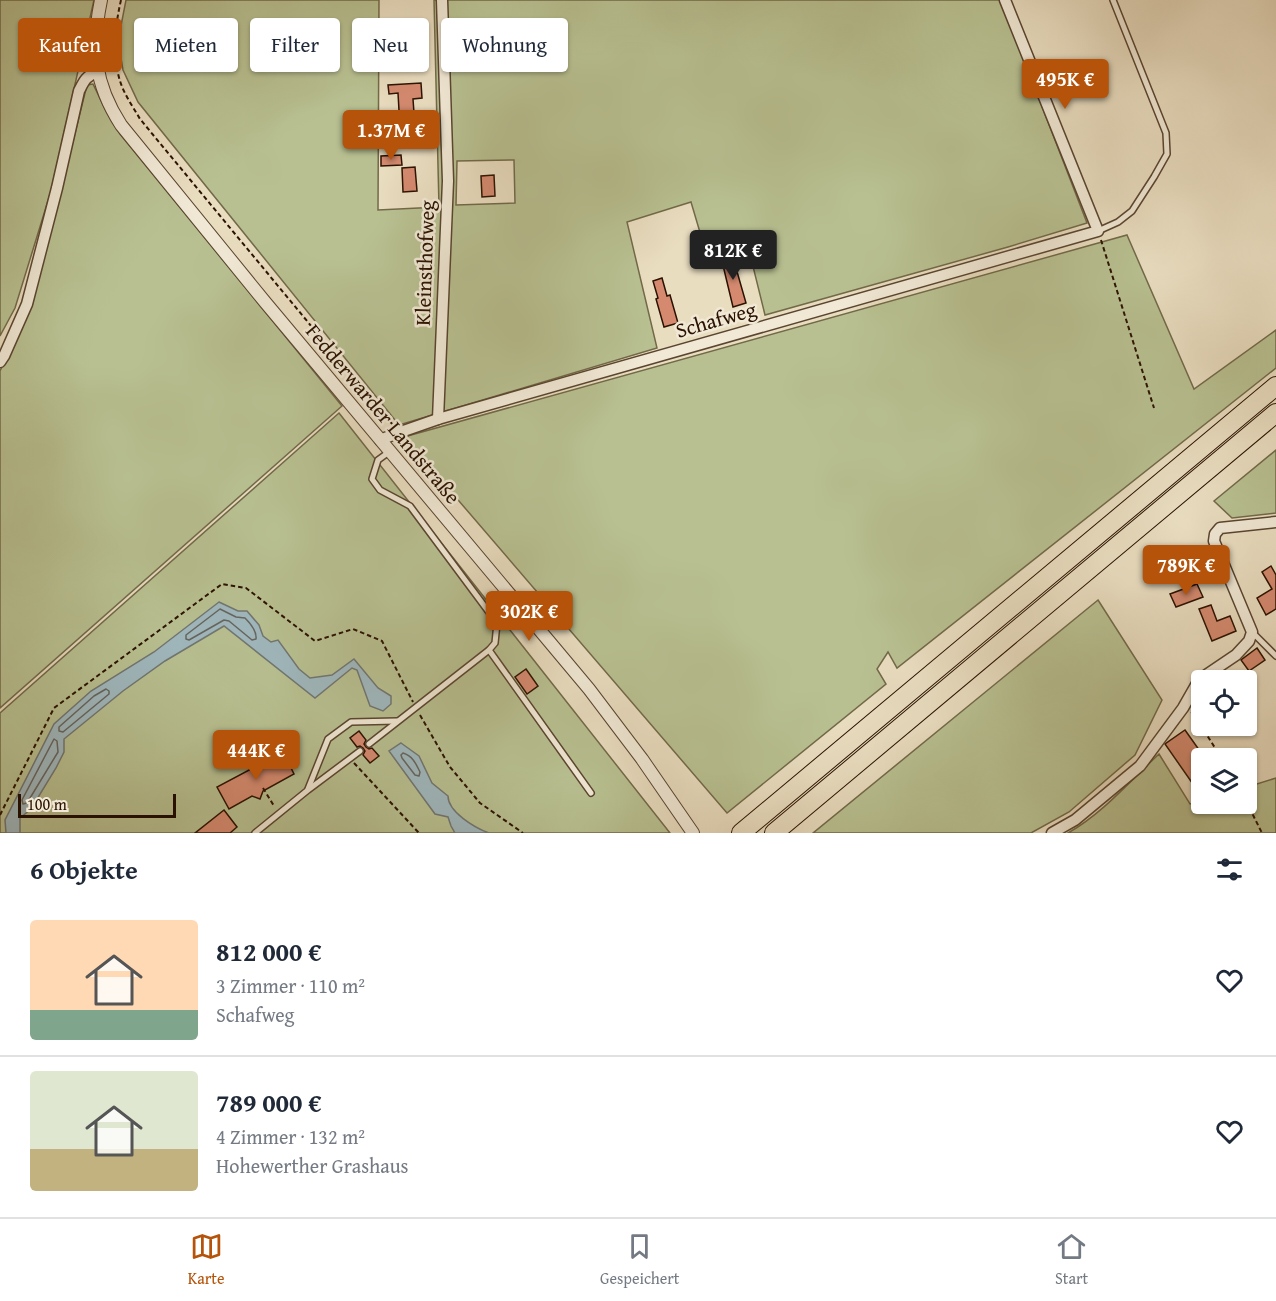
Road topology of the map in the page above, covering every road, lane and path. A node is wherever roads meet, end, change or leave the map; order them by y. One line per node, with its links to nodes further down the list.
1 (101, 0): 6 (street, Fedderwarder Landstraße)
2 (121, 0): 14 (path)
3 (442, 0): 13 (street, Kleinsthofweg)
4 (1005, 0): 8 (street)
5 (1113, 0): 8 (lane)
6 (98, 18)
7 (98, 72): 9 (street); 15 (street, Fedderwarder Landstraße)
8 (1098, 231): 11 (path); 13 (street, Schafweg)
9 (0, 362)
10 (1276, 386): 38 (highway)
11 (1154, 408)
12 (1276, 413): 39 (highway)
13 (438, 419): 14 (street, Schafweg)
14 (395, 434): 15 (street, Schafweg)
15 (380, 440): 16 (street, Fedderwarder Landstraße)
16 (389, 452): 19 (lane); 34 (street, Fedderwarder Landstraße)
17 (1276, 522): 18 (street)
18 (1252, 632): 20 (lane); 22 (street)
19 (489, 650): 21 (lane); 30 (lane)
20 (1276, 656)
21 (416, 707): 23 (lane); 33 (path); 37 (path)
22 (1183, 708): 25 (path); 40 (street)
23 (399, 721): 24 (lane); 29 (lane)
24 (369, 744)
25 (1215, 748)
26 (360, 751): 27 (lane)
27 (350, 759): 29 (lane); 36 (path)
28 (263, 788): 31 (path)
29 (308, 790): 31 (lane)
30 (591, 793)
31 (279, 814): 35 (lane)
32 (1252, 814): 41 (path)
33 (0, 815)
34 (692, 832)
35 (255, 833)
36 (419, 833)
37 (523, 833)
38 (741, 833)
39 (774, 833)
40 (1052, 833)
41 (1262, 833)

